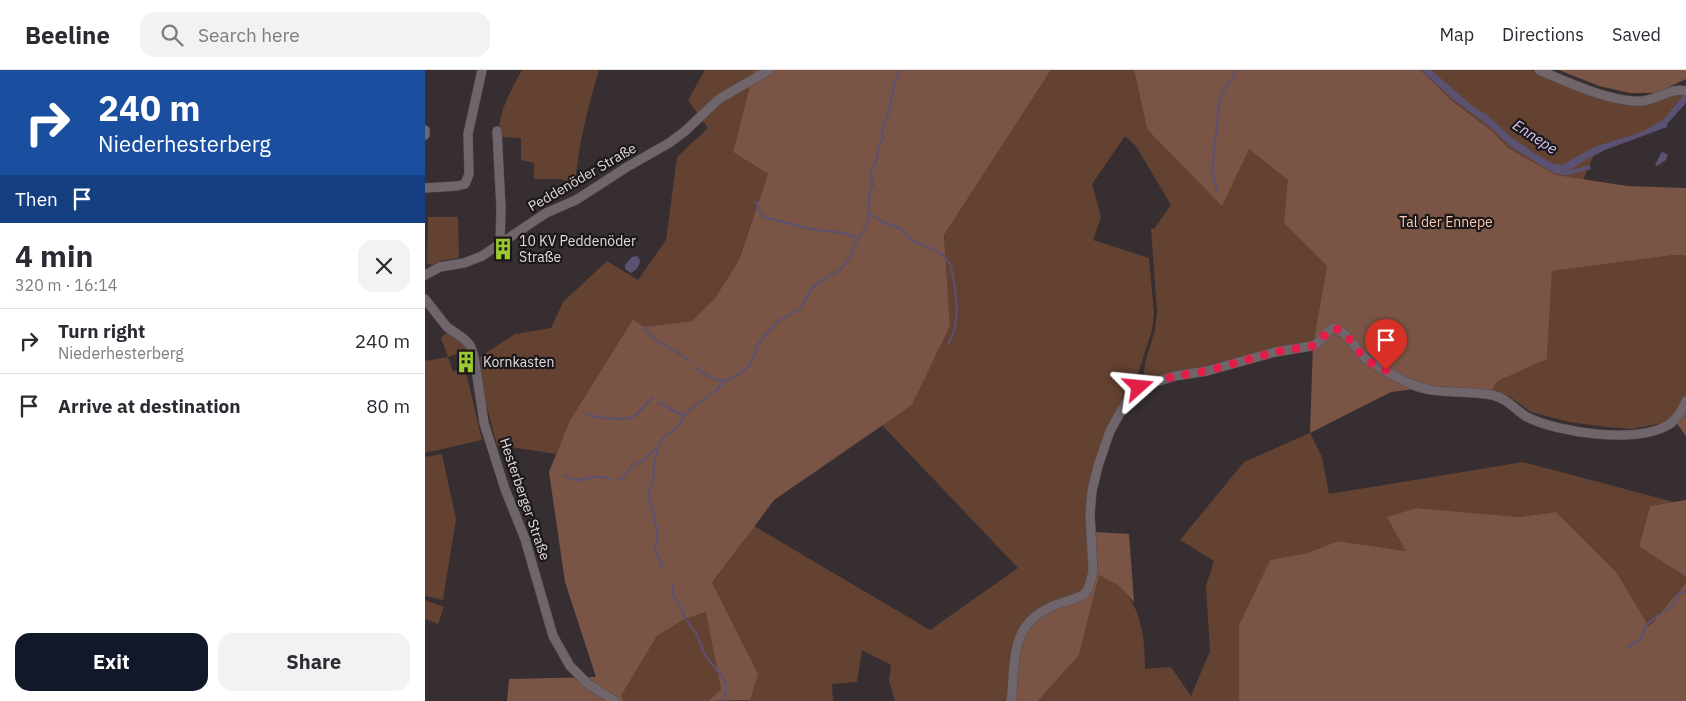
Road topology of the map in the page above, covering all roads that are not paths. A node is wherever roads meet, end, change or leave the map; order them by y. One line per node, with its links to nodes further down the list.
1 (482, 70): 8 (street)
2 (769, 70): 9 (street, Peddenöder Straße)
3 (1539, 70): 4 (street)
4 (1685, 90)
5 (425, 130): 7 (street)
6 (497, 131): 9 (street)
7 (425, 135)
8 (425, 188)
9 (500, 244): 10 (street, Peddenöder Straße)
10 (425, 275)
11 (425, 299): 13 (street, Hesterberger Straße)
12 (1686, 401): 14 (street)
13 (615, 701)
14 (1011, 701)

